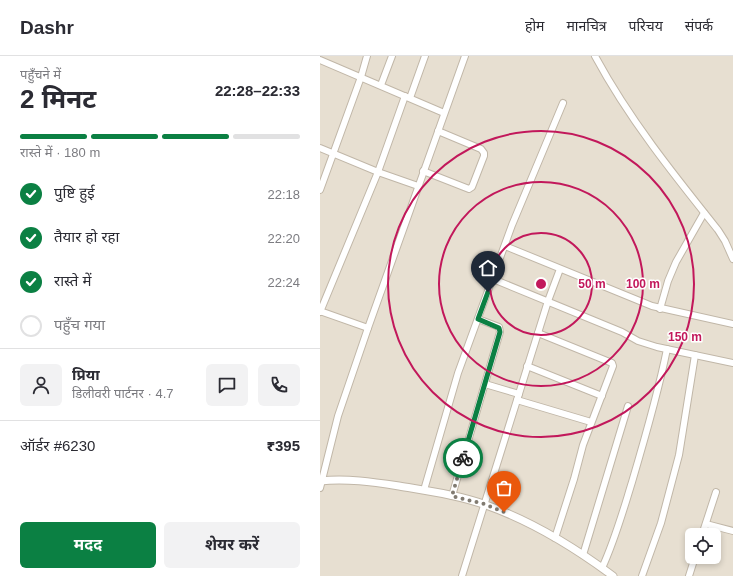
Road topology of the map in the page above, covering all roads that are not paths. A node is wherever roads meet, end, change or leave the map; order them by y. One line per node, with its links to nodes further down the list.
1 (367, 56): 7 (street)
2 (392, 56): 8 (street)
3 (426, 56): 9 (street)
4 (465, 56): 11 (street)
5 (595, 56): 19 (street)
6 (320, 60): 7 (street)
7 (361, 77): 8 (street); 14 (street)
8 (381, 85): 9 (street)
9 (407, 97): 11 (street); 16 (street)
10 (563, 103): 20 (street)
11 (444, 113): 12 (street)
12 (438, 131): 15 (street); 15 (street)
13 (320, 148): 14 (street)
14 (333, 154): 16 (street); 18 (street)
15 (423, 171): 17 (street)
16 (378, 172): 17 (street); 26 (street)
17 (418, 186): 29 (street)
18 (320, 190)
19 (704, 213): 21 (street); 25 (street)
20 (505, 246): 22 (street); 23 (street)
21 (733, 259)
22 (560, 269): 24 (street); 25 (street)
23 (493, 279): 24 (street); 27 (street)
24 (548, 302): 30 (street); 31 (street)
25 (660, 309): 28 (street)
26 (320, 312): 29 (street)
27 (478, 319): 35 (street); 41 (street)
28 (733, 324)
29 (368, 328): 40 (street)
30 (538, 333): 34 (street); 36 (street)
31 (667, 349): 32 (street); 51 (street)
32 (695, 355): 33 (street); 54 (street)
33 (733, 363)
34 (527, 366): 36 (street); 37 (street)
35 (485, 384): 37 (street); 43 (street)
36 (602, 396): 39 (street)
37 (518, 397): 39 (street); 44 (street)
38 (628, 406): 49 (street)
39 (591, 422): 48 (street)
40 (321, 483): 41 (street)
41 (424, 490): 43 (street)
42 (716, 492): 45 (street)
43 (452, 496): 44 (street)
44 (484, 504): 48 (street); 52 (street)
45 (706, 524): 46 (street); 47 (street)
46 (705, 528)
47 (733, 531)
48 (555, 538): 49 (street)
49 (583, 555): 51 (street)
50 (693, 564): 55 (street)
51 (602, 568): 53 (street)
52 (462, 576)
53 (613, 576)
54 (642, 576)
55 (689, 576)

